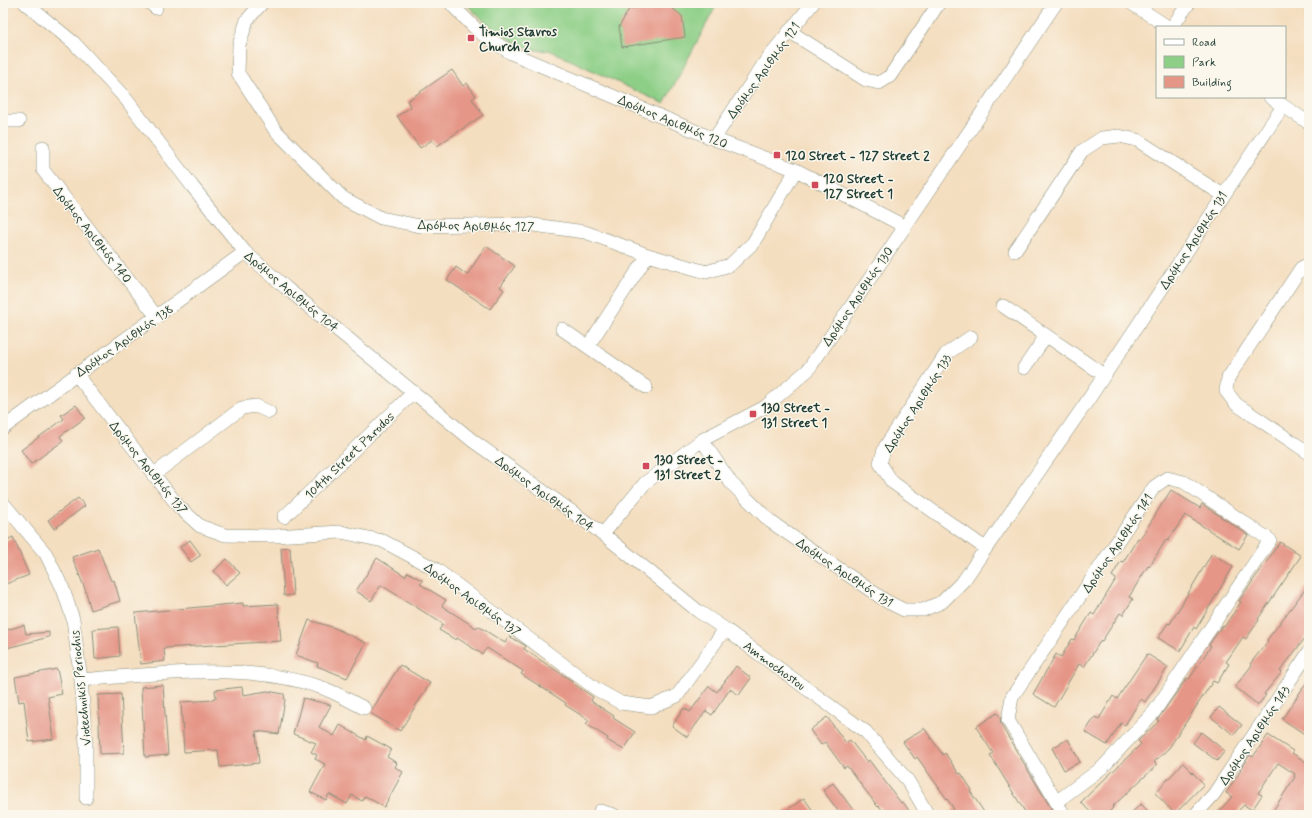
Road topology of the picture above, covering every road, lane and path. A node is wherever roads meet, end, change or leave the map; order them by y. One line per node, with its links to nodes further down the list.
1 (25, 3): 23 (street, Δρόμος Αριθμός 104)
2 (262, 3): 24 (street, Δρόμος Αριθμός 127)
3 (451, 3): 17 (street, Δρόμος Αριθμός 120)
4 (813, 3): 11 (street, Δρόμος Αριθμός 121)
5 (939, 3): 11 (street)
6 (1056, 3): 21 (street, Δρόμος Αριθμός 130)
7 (1131, 3): 9 (street)
8 (1189, 3): 10 (street)
9 (1166, 26)
10 (1173, 26)
11 (789, 31): 17 (street, Δρόμος Αριθμός 121)
12 (1271, 98): 13 (street)
13 (1283, 106): 16 (street); 20 (street, Δρόμος Αριθμός 131)
14 (3, 121): 15 (street)
15 (19, 121)
16 (1309, 123)
17 (714, 139): 19 (street, Δρόμος Αριθμός 120)
18 (43, 147): 27 (street, Δρόμος Αριθμός 140)
19 (796, 170): 21 (street, Δρόμος Αριθμός 120); 24 (street, Δρόμος Αριθμός 127)
20 (1223, 195): 22 (street); 34 (street, Δρόμος Αριθμός 131)
21 (904, 226): 39 (street, Δρόμος Αριθμός 130)
22 (1015, 251)
23 (245, 252): 27 (street, Δρόμος Αριθμός 138); 36 (street, Δρόμος Αριθμός 104)
24 (648, 255): 31 (street)
25 (1309, 264): 40 (street)
26 (1003, 306): 29 (street)
27 (157, 317): 33 (street, Δρόμος Αριθμός 138)
28 (562, 329): 31 (street)
29 (1046, 336): 32 (street); 34 (street)
30 (970, 337): 45 (street, Δρόμος Αριθμός 133)
31 (588, 346): 35 (street)
32 (1024, 368)
33 (76, 374): 38 (street, Δρόμος Αριθμός 138); 41 (street, Δρόμος Αριθμός 137)
34 (1104, 375): 45 (street, Δρόμος Αριθμός 131)
35 (646, 387)
36 (414, 392): 43 (street, 104th Street Parodos); 44 (street, Δρόμος Αριθμός 104)
37 (269, 412): 41 (street)
38 (3, 428)
39 (702, 440): 44 (street, Δρόμος Αριθμός 130); 45 (street, Δρόμος Αριθμός 131)
40 (1309, 453)
41 (153, 475): 46 (street, Δρόμος Αριθμός 137)
42 (3, 503): 48 (street, Viotechnikis Periochis)
43 (284, 517)
44 (603, 534): 46 (street, Ammochostou)
45 (985, 548)
46 (725, 628): 54 (street, Ammochostou)
47 (1309, 652): 56 (street, Δρόμος Αριθμός 143)
48 (81, 680): 49 (street); 50 (street, Viotechnikis Periochis)
49 (364, 708)
50 (86, 798)
51 (1056, 802): 51 (street, Δρόμος Αριθμός 141); 55 (street, Δρόμος Αριθμός 141)
52 (600, 811): 53 (street)
53 (614, 815)
54 (928, 815)
55 (1064, 815)
56 (1195, 815)

